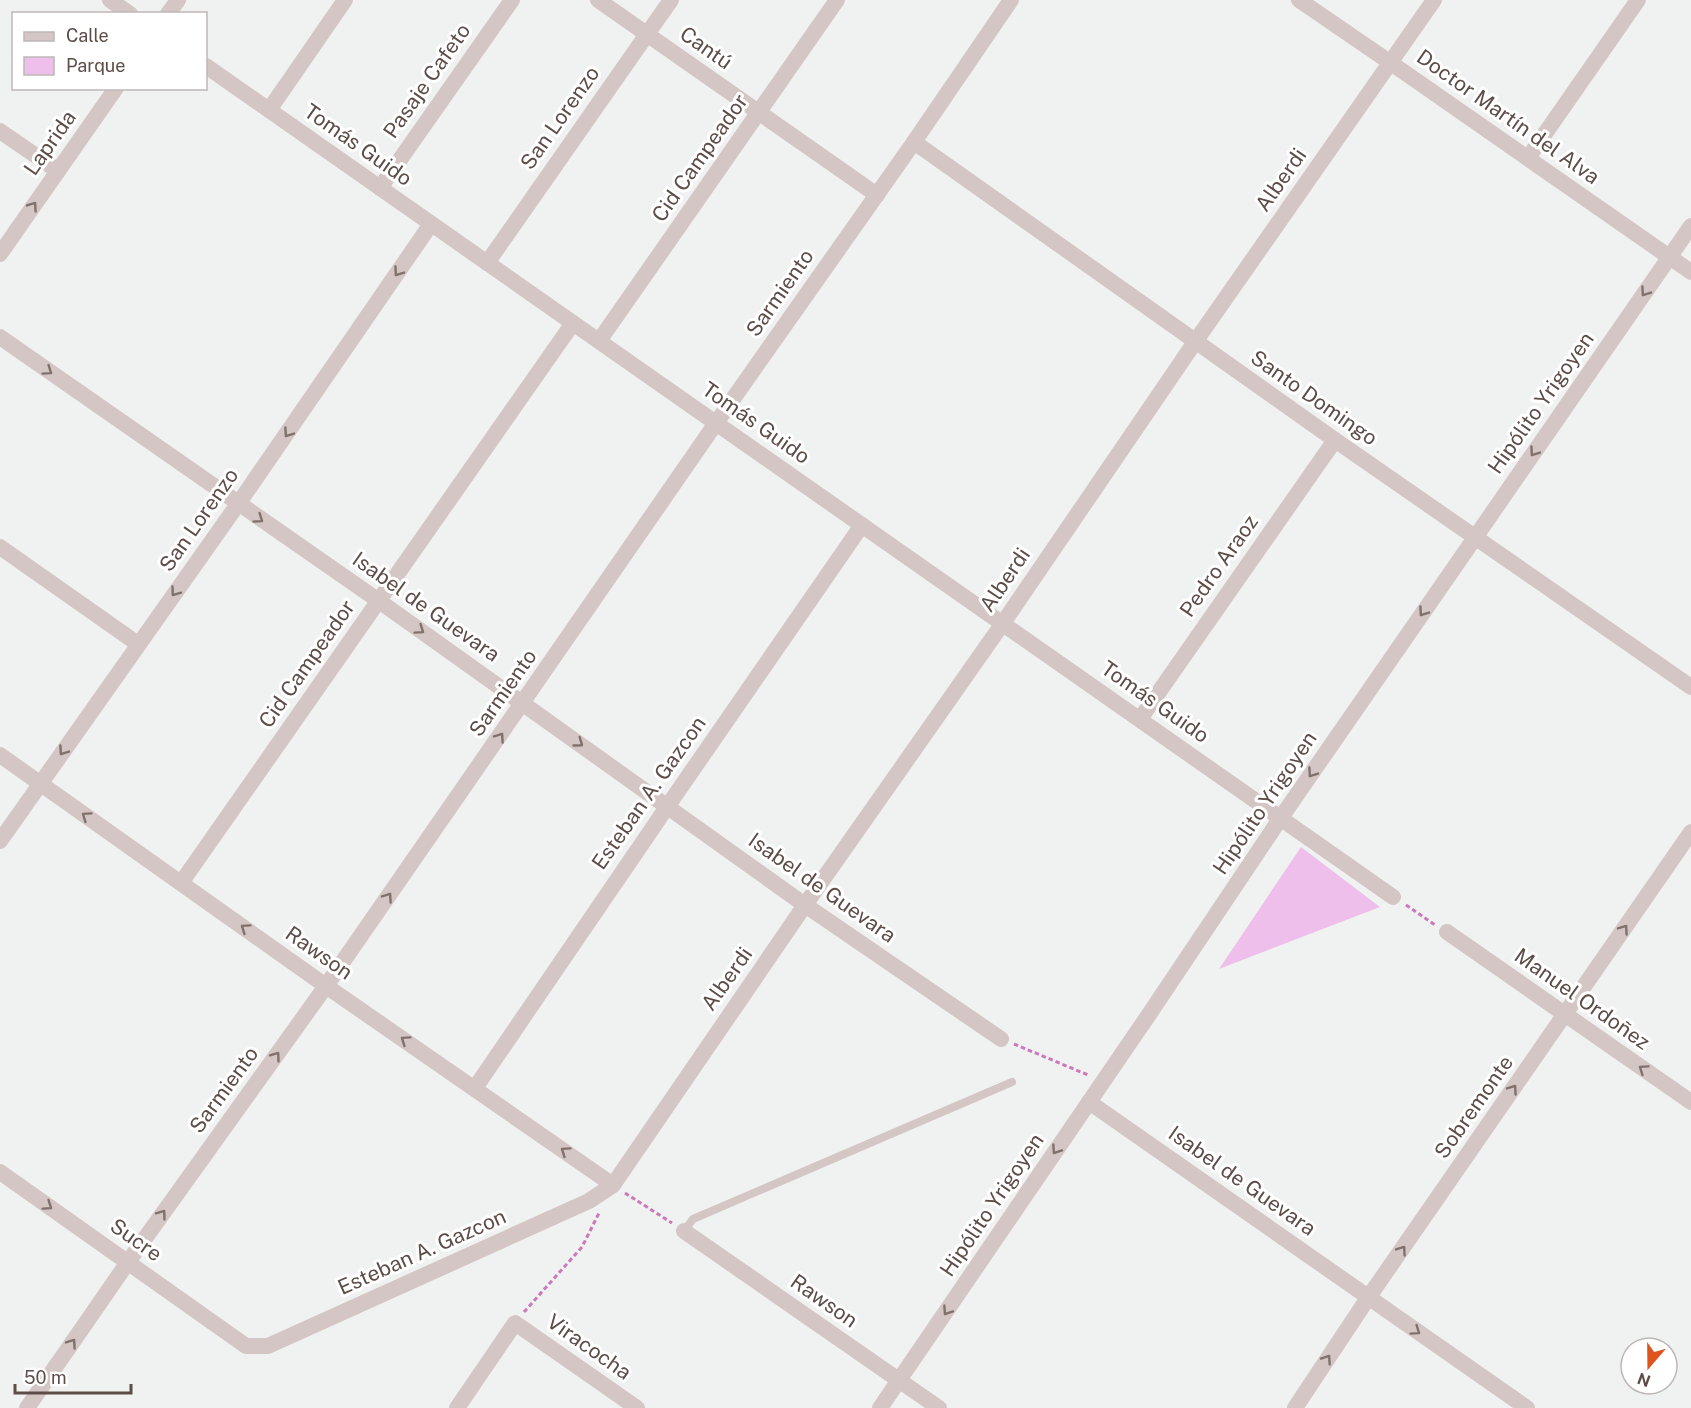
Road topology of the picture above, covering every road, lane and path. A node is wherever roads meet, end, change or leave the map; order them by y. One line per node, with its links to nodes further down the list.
1 (110, 0): 11 (street)
2 (345, 0): 16 (street)
3 (512, 0): 22 (street, Pasaje Cafeto)
4 (598, 0): 12 (street, Cantú)
5 (671, 0): 12 (street, San Lorenzo)
6 (837, 0): 17 (street, Cid Campeador)
7 (1011, 0): 19 (street, Sarmiento)
8 (1299, 0): 13 (street, Doctor Martín del Alva)
9 (1434, 0): 13 (street, Alberdi)
10 (1638, 0): 20 (street)
11 (127, 12)
12 (647, 34): 17 (street, Cantú); 28 (street, San Lorenzo)
13 (1391, 63): 20 (street, Doctor Martín del Alva); 33 (street, Alberdi)
14 (207, 67): 16 (street, Tomás Guido)
15 (115, 90): 21 (street, Laprida)
16 (269, 110): 22 (street, Tomás Guido)
17 (759, 112): 23 (street, Cantú); 32 (street, Cid Campeador)
18 (0, 131): 21 (street)
19 (915, 142): 23 (street, Sarmiento); 33 (street, Santo Domingo)
20 (1528, 158): 27 (street, Doctor Martín del Alva)
21 (58, 171): 26 (street, Laprida, one-way to 21)
22 (380, 188): 24 (street, Tomás Guido)
23 (877, 195): 34 (street, Sarmiento)
24 (431, 224): 28 (street, Tomás Guido); 36 (street, San Lorenzo, one-way to 36)
25 (1691, 226): 27 (street, Hipólito Yrigoyen)
26 (0, 254)
27 (1669, 257): 29 (street, Doctor Martín del Alva); 38 (street, Hipólito Yrigoyen, one-way to 38)
28 (487, 262): 30 (street, Tomás Guido)
29 (1691, 272)
30 (573, 323): 32 (street, Tomás Guido); 40 (street, Cid Campeador)
31 (0, 337): 36 (street, Isabel de Guevara, one-way to 36)
32 (599, 341): 34 (street, Tomás Guido)
33 (1195, 342): 35 (street, Santo Domingo); 41 (street, Alberdi)
34 (716, 423): 37 (street, Tomás Guido); 44 (street, Sarmiento)
35 (1335, 440): 38 (street, Santo Domingo); 45 (street, Pedro Araoz)
36 (238, 504): 40 (street, Isabel de Guevara, one-way to 40); 42 (street, San Lorenzo, one-way to 42)
37 (862, 525): 41 (street, Tomás Guido); 48 (street, Esteban A. Gazcon)
38 (1474, 537): 43 (street, Santo Domingo); 49 (street, Hipólito Yrigoyen, one-way to 49)
39 (0, 547): 42 (street)
40 (379, 601): 44 (street, Isabel de Guevara, one-way to 44); 52 (street, Cid Campeador)
41 (1003, 623): 45 (street, Tomás Guido); 54 (street, Alberdi)
42 (138, 644): 47 (street, San Lorenzo, one-way to 47)
43 (1691, 687)
44 (523, 703): 48 (street, Isabel de Guevara, one-way to 48); 56 (street, Sarmiento, one-way to 44)
45 (1140, 719): 49 (street, Tomás Guido)
46 (0, 755): 47 (street, Rawson)
47 (40, 784): 51 (street, San Lorenzo); 52 (street, Rawson, one-way to 47)
48 (667, 807): 54 (street, Isabel de Guevara); 61 (street, Esteban A. Gazcon)
49 (1280, 819): 53 (street); 60 (street, Hipólito Yrigoyen)
50 (1691, 832): 57 (street, Sobremonte, one-way to 50)
51 (0, 841)
52 (181, 882): 56 (street, Rawson, one-way to 52)
53 (1393, 897): 55 (path)
54 (805, 905): 58 (street, Isabel de Guevara); 65 (street, Alberdi)
55 (1447, 932): 57 (street, Manuel Ordoñez)
56 (326, 986): 61 (street, Rawson, one-way to 56); 67 (street, Sarmiento, one-way to 56)
57 (1565, 1015): 63 (street, Manuel Ordoñez, one-way to 57); 68 (street, Sobremonte, one-way to 57)
58 (1001, 1039): 60 (path)
59 (1012, 1082): 66 (lane)
60 (1103, 1082): 62 (street, Hipólito Yrigoyen)
61 (475, 1088): 65 (street, Rawson, one-way to 61)
62 (1089, 1102): 68 (street, Isabel de Guevara); 71 (street, Hipólito Yrigoyen, one-way to 71)
63 (1691, 1102)
64 (0, 1172): 67 (street, Sucre, one-way to 67)
65 (613, 1185): 66 (path); 69 (path); 70 (street, Esteban A. Gazcon)
66 (684, 1231): 71 (street, Rawson)
67 (128, 1262): 70 (street, Sucre); 72 (street, Sarmiento, one-way to 67)
68 (1368, 1298): 77 (street, Sobremonte, one-way to 68); 78 (street, Isabel de Guevara, one-way to 78)
69 (515, 1323): 73 (street); 74 (street, Viracocha)
70 (246, 1346)
71 (900, 1380): 75 (street, Hipólito Yrigoyen); 76 (street, Rawson)
72 (27, 1408)
73 (457, 1408)
74 (637, 1408)
75 (880, 1408)
76 (939, 1408)
77 (1295, 1408)
78 (1527, 1408)

